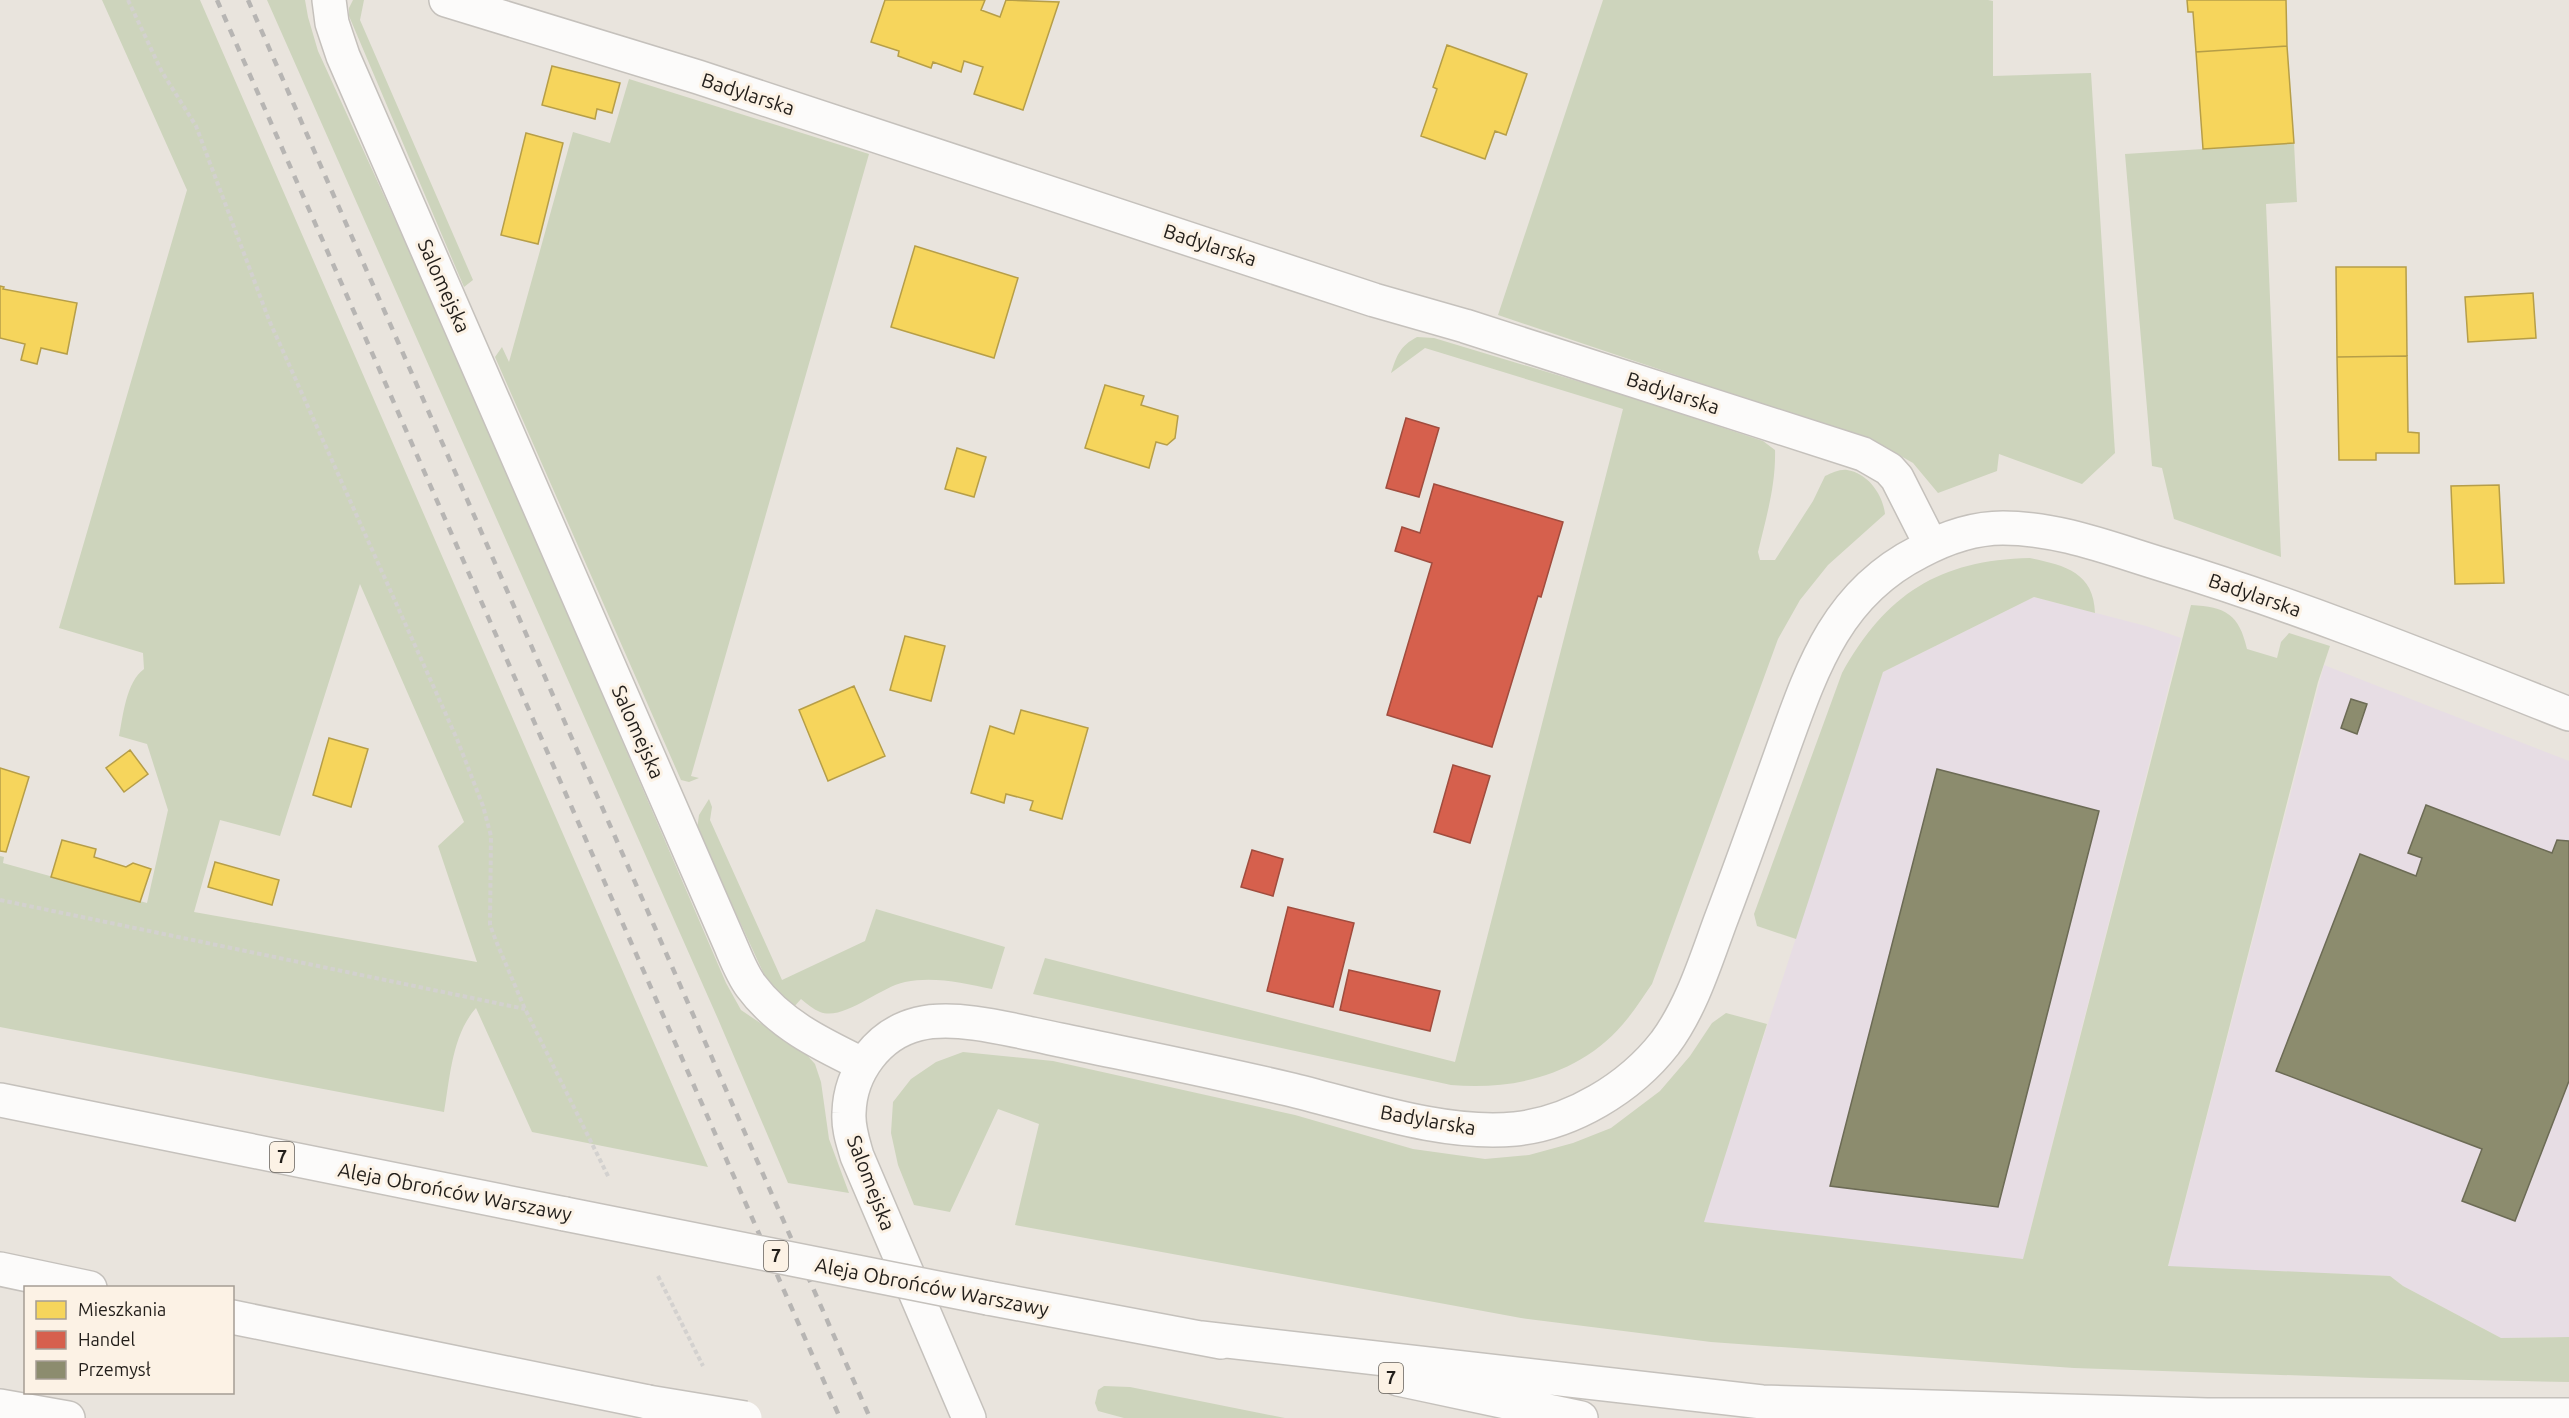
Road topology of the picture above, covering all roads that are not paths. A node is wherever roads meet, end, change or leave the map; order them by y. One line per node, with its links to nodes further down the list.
1 (329, 0): 5 (street, Salomejska)
2 (446, 0): 3 (street, Badylarska)
3 (1931, 545): 4 (street, Badylarska); 5 (street, Badylarska)
4 (2569, 714)
5 (862, 1064): 15 (street, Salomejska)
6 (0, 1100): 10 (street, Aleja Obrońców Warszawy / 7, bridge)
7 (0, 1269): 8 (street)
8 (85, 1286)
9 (234, 1317): 14 (street, bridge)
10 (1201, 1338): 12 (street); 16 (street, Aleja Obrońców Warszawy / 7)
11 (0, 1406): 13 (street)
12 (2569, 1415)
13 (68, 1418)
14 (745, 1418)
15 (969, 1418)
16 (1581, 1418)

